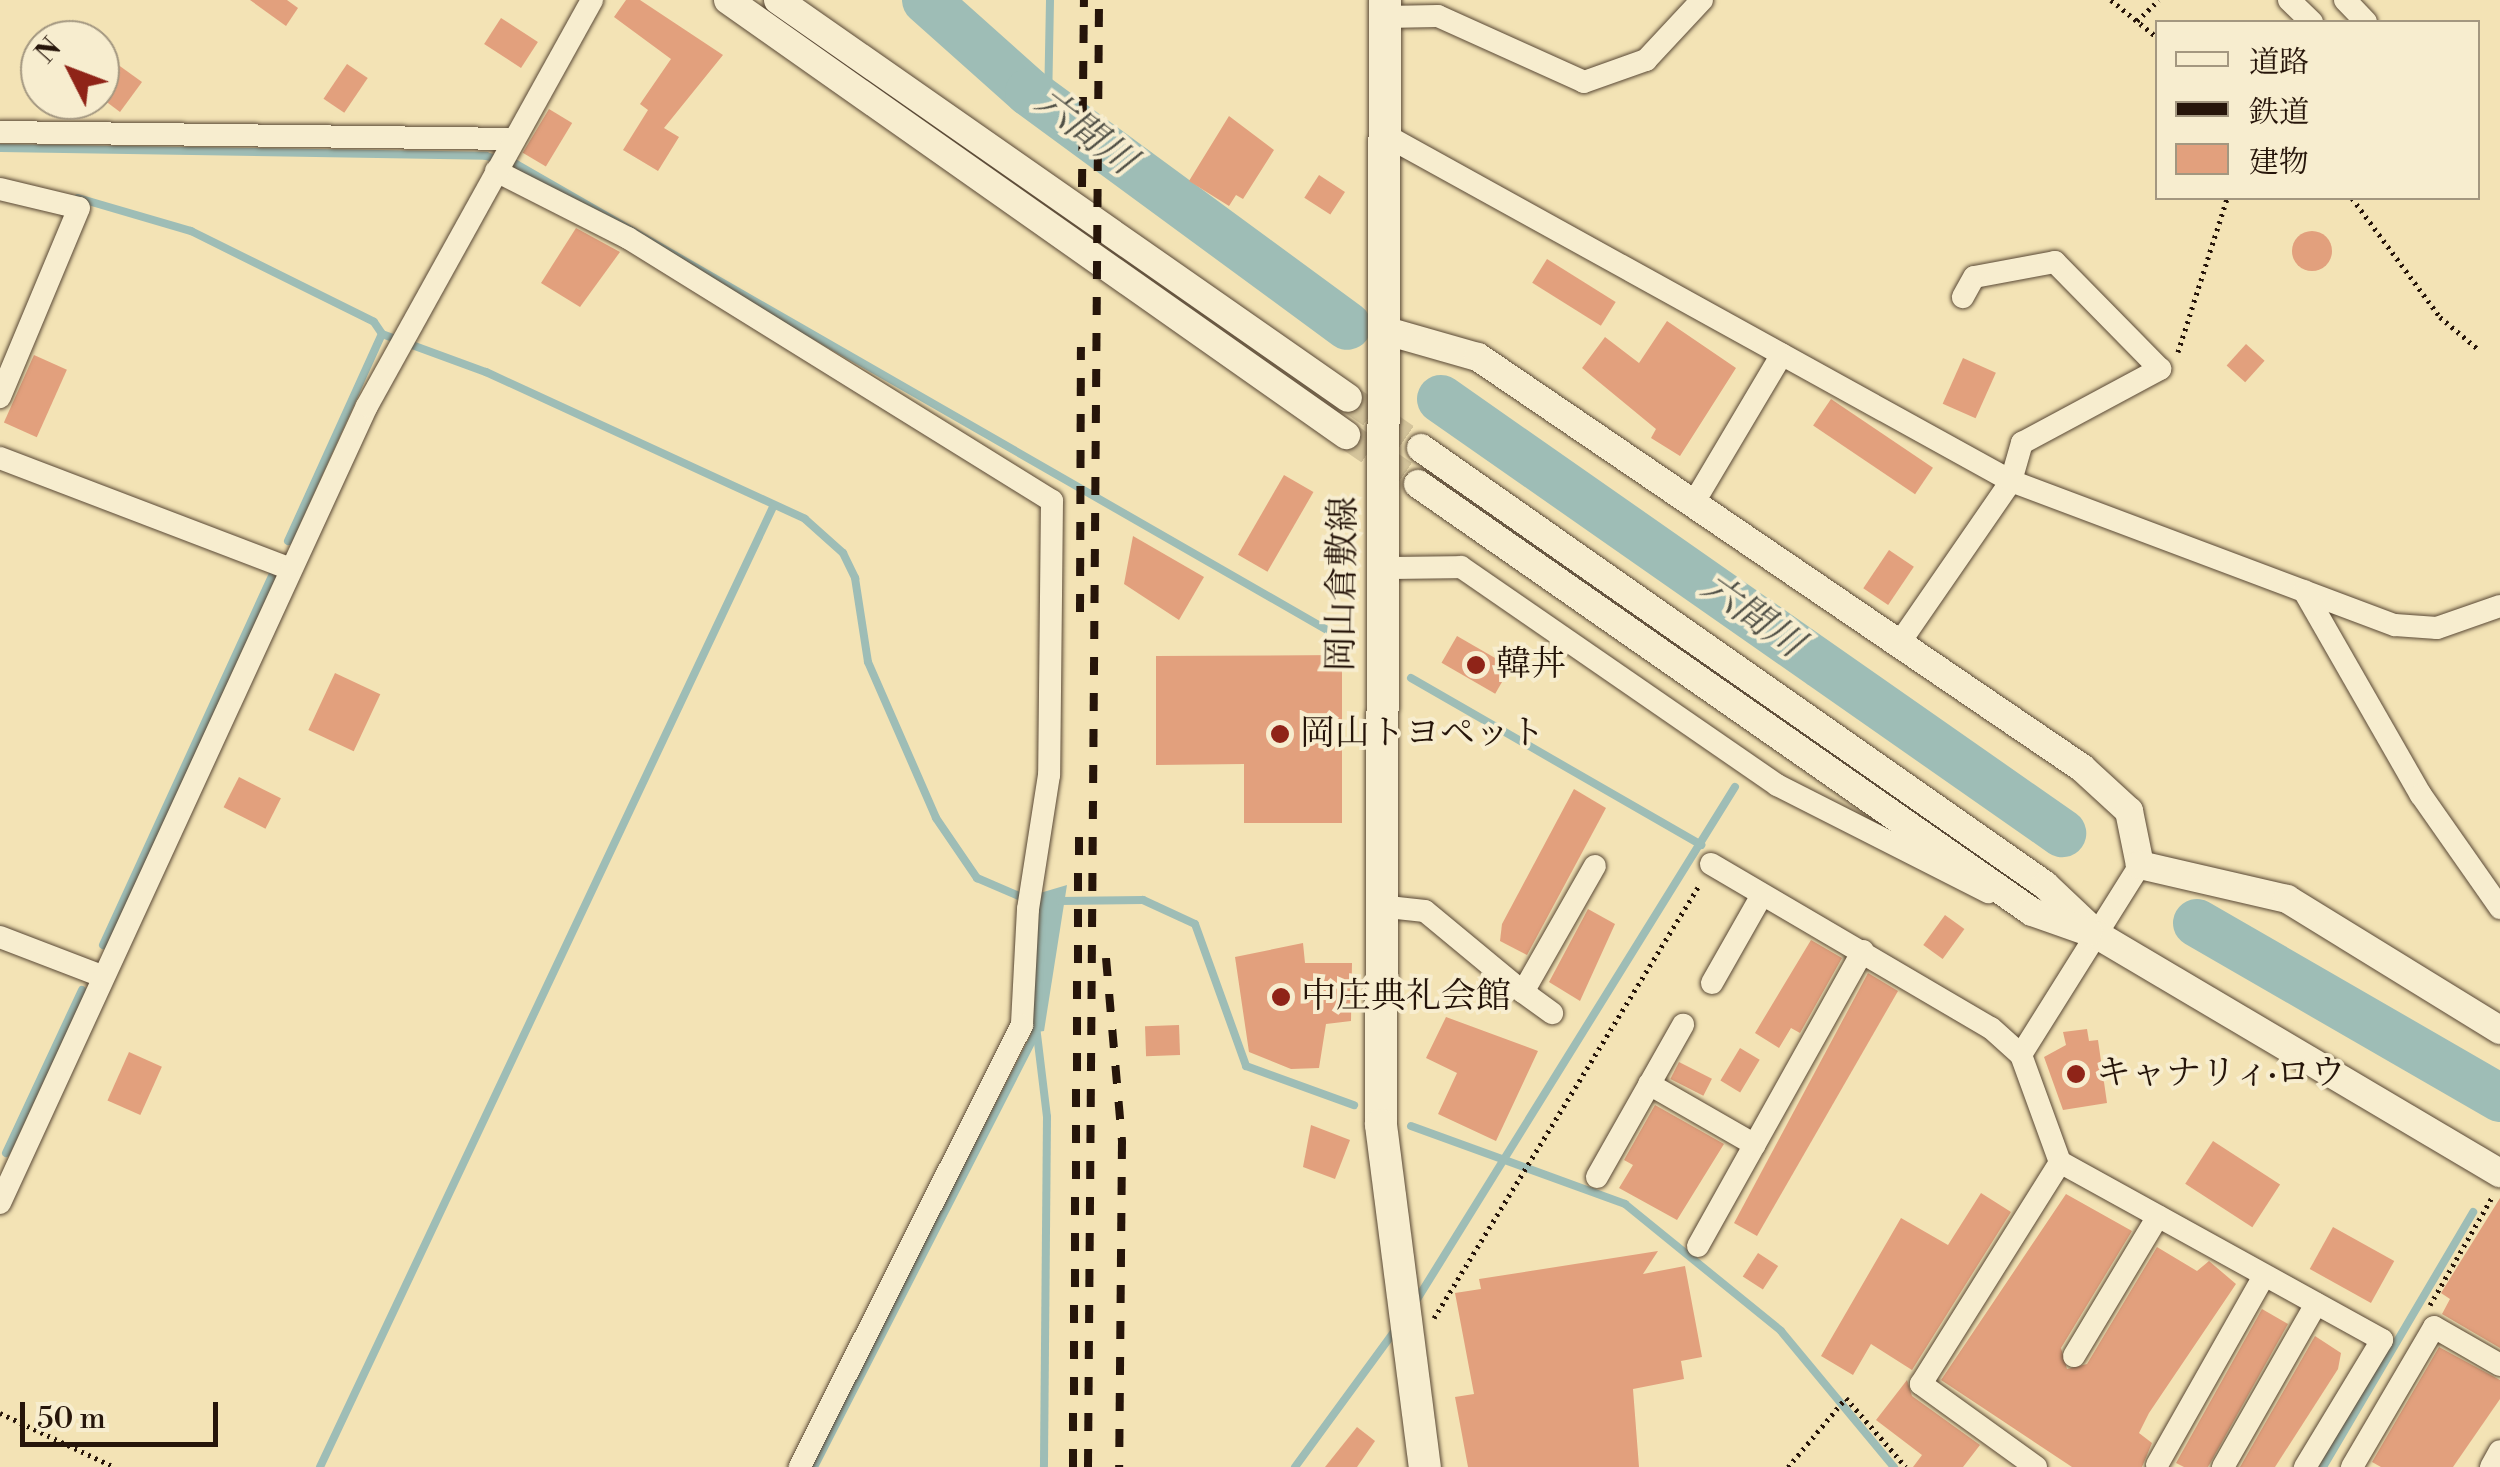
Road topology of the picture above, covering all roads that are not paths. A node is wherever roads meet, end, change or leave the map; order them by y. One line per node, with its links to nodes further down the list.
1 (592, 0): 12 (street)
2 (728, 0): 19 (street)
3 (778, 0): 18 (street)
4 (1702, 0): 7 (street)
5 (2289, 0): 8 (street)
6 (2345, 0): 9 (street)
7 (1385, 8): 11 (main road, 岡山倉敷線)
8 (2310, 20)
9 (2364, 20)
10 (0, 132): 12 (street)
11 (1385, 135): 15 (main road, 岡山倉敷線); 16 (street)
12 (503, 157): 26 (street); 62 (street)
13 (0, 189): 17 (street)
14 (1963, 297): 22 (street)
15 (1390, 332): 24 (street); 25 (main road, 岡山倉敷線)
16 (1782, 354): 22 (street); 24 (street)
17 (0, 396)
18 (1348, 398)
19 (1346, 435)
20 (1421, 448): 37 (street)
21 (0, 458): 26 (street)
22 (2011, 481): 27 (street); 29 (street)
23 (1418, 484): 36 (street)
24 (1693, 504): 29 (street)
25 (1382, 568): 34 (main road, 岡山倉敷線); 36 (street)
26 (290, 569): 40 (street)
27 (2304, 591): 28 (street); 35 (street)
28 (2500, 606)
29 (1898, 644): 31 (street)
30 (1712, 864): 33 (street)
31 (2140, 865): 37 (street); 45 (street)
32 (1595, 866): 42 (street)
33 (1762, 895): 39 (street); 41 (street)
34 (1378, 906): 42 (street); 63 (main road, 岡山倉敷線)
35 (2500, 908)
36 (2032, 912): 37 (street)
37 (2100, 936): 46 (street); 50 (street)
38 (0, 937): 40 (street)
39 (1863, 952): 46 (street); 48 (street)
40 (104, 976): 51 (street)
41 (1712, 983)
42 (1523, 992): 43 (street)
43 (1552, 1014)
44 (1683, 1024): 47 (street)
45 (2500, 1030)
46 (2020, 1055): 49 (street)
47 (1649, 1084): 48 (street); 52 (street)
48 (1754, 1145): 55 (street)
49 (2060, 1162): 54 (street); 64 (street)
50 (2500, 1173)
51 (6, 1177): 53 (street)
52 (1597, 1177)
53 (0, 1203)
54 (2158, 1216): 56 (street); 58 (street)
55 (1698, 1246)
56 (2264, 1276): 57 (street); 61 (street)
57 (2316, 1304): 65 (street); 66 (street)
58 (2074, 1356)
59 (2500, 1365): 67 (street)
60 (2500, 1452): 68 (street)
61 (2157, 1465)
62 (800, 1467)
63 (1425, 1467)
64 (2036, 1467)
65 (2223, 1467)
66 (2305, 1467)
67 (2352, 1467)
68 (2491, 1467)

